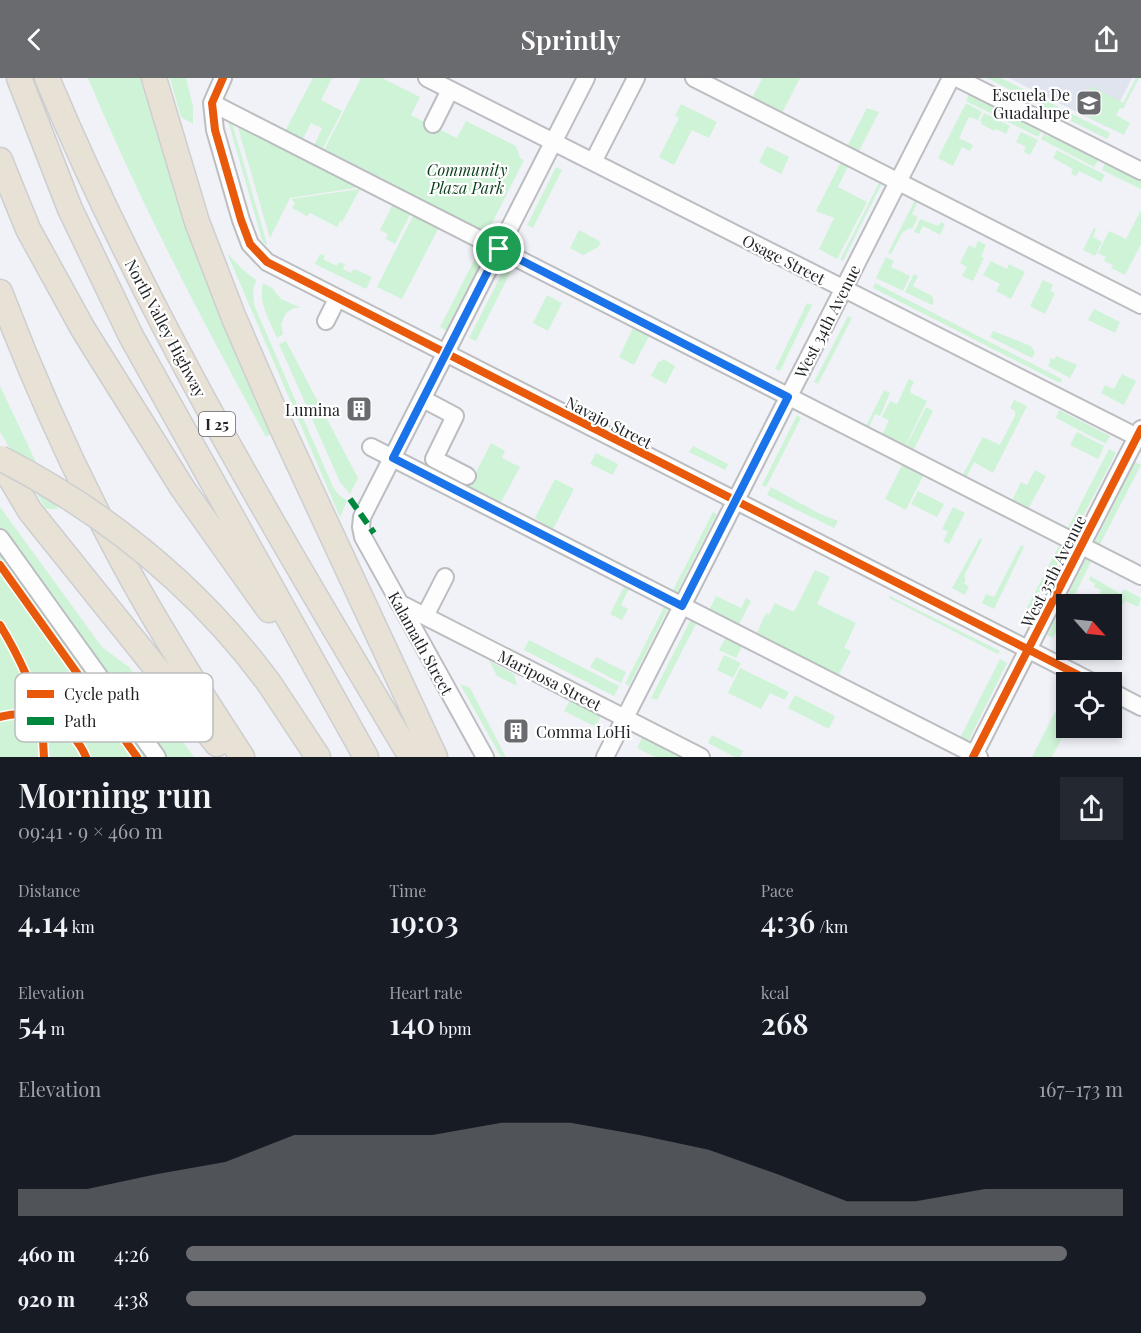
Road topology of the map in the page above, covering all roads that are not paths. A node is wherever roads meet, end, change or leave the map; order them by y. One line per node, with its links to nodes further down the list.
1 (19, 78): 50 (highway)
2 (47, 78): 59 (highway, North Valley Highway / I 25)
3 (154, 78): 60 (highway)
4 (223, 78): 12 (street)
5 (427, 78): 11 (street, Osage Street)
6 (586, 78): 14 (street)
7 (636, 78): 16 (street)
8 (694, 78): 18 (street)
9 (951, 78): 18 (street, West 34th Avenue)
10 (957, 78): 17 (street)
11 (450, 90): 13 (street); 14 (street, Osage Street)
12 (212, 103): 19 (street); 22 (street, Navajo Street)
13 (433, 124)
14 (554, 142): 16 (street, Osage Street); 19 (street)
15 (0, 160): 50 (highway)
16 (592, 162): 20 (street, Osage Street)
17 (1141, 171)
18 (898, 182): 20 (street, West 34th Avenue); 23 (street)
19 (499, 249): 25 (street); 26 (street)
20 (843, 289): 26 (street, West 34th Avenue); 28 (street, Osage Street)
21 (0, 292): 45 (highway)
22 (337, 299): 24 (street); 25 (street, Navajo Street)
23 (1141, 305)
24 (326, 321)
25 (446, 354): 27 (street); 33 (street, Navajo Street)
26 (788, 397): 33 (street, West 34th Avenue); 35 (street)
27 (423, 399): 30 (street); 32 (street)
28 (1140, 435): 35 (street, West 35th Avenue)
29 (371, 447): 30 (street)
30 (393, 458): 38 (street, Kalamath Street); 39 (street)
31 (0, 459): 44 (highway); 57 (highway, bridge)
32 (467, 476)
33 (735, 501): 39 (street, West 34th Avenue); 41 (street, Navajo Street)
34 (0, 538): 43 (street)
35 (1081, 546): 36 (street); 41 (street, West 35th Avenue)
36 (1141, 576)
37 (445, 577): 40 (street)
38 (399, 603): 40 (street, Mariposa Street); 61 (street, Kalamath Street)
39 (682, 606): 49 (street, West 34th Avenue); 53 (street)
40 (425, 616): 49 (street, Mariposa Street)
41 (1028, 650): 42 (street, Navajo Street); 53 (street, West 35th Avenue)
42 (1072, 672)
43 (97, 673)
44 (160, 673)
45 (188, 673)
46 (1122, 697): 47 (street)
47 (1141, 707)
48 (213, 712): 56 (highway)
49 (625, 718): 62 (street, West 34th Avenue); 63 (street, Mariposa Street)
50 (346, 720): 58 (highway)
51 (213, 740): 55 (highway)
52 (146, 742): 54 (street)
53 (975, 756)
54 (157, 757)
55 (227, 757)
56 (242, 757)
57 (318, 757)
58 (366, 757)
59 (411, 757)
60 (435, 757)
61 (485, 757)
62 (605, 757)
63 (701, 757)

